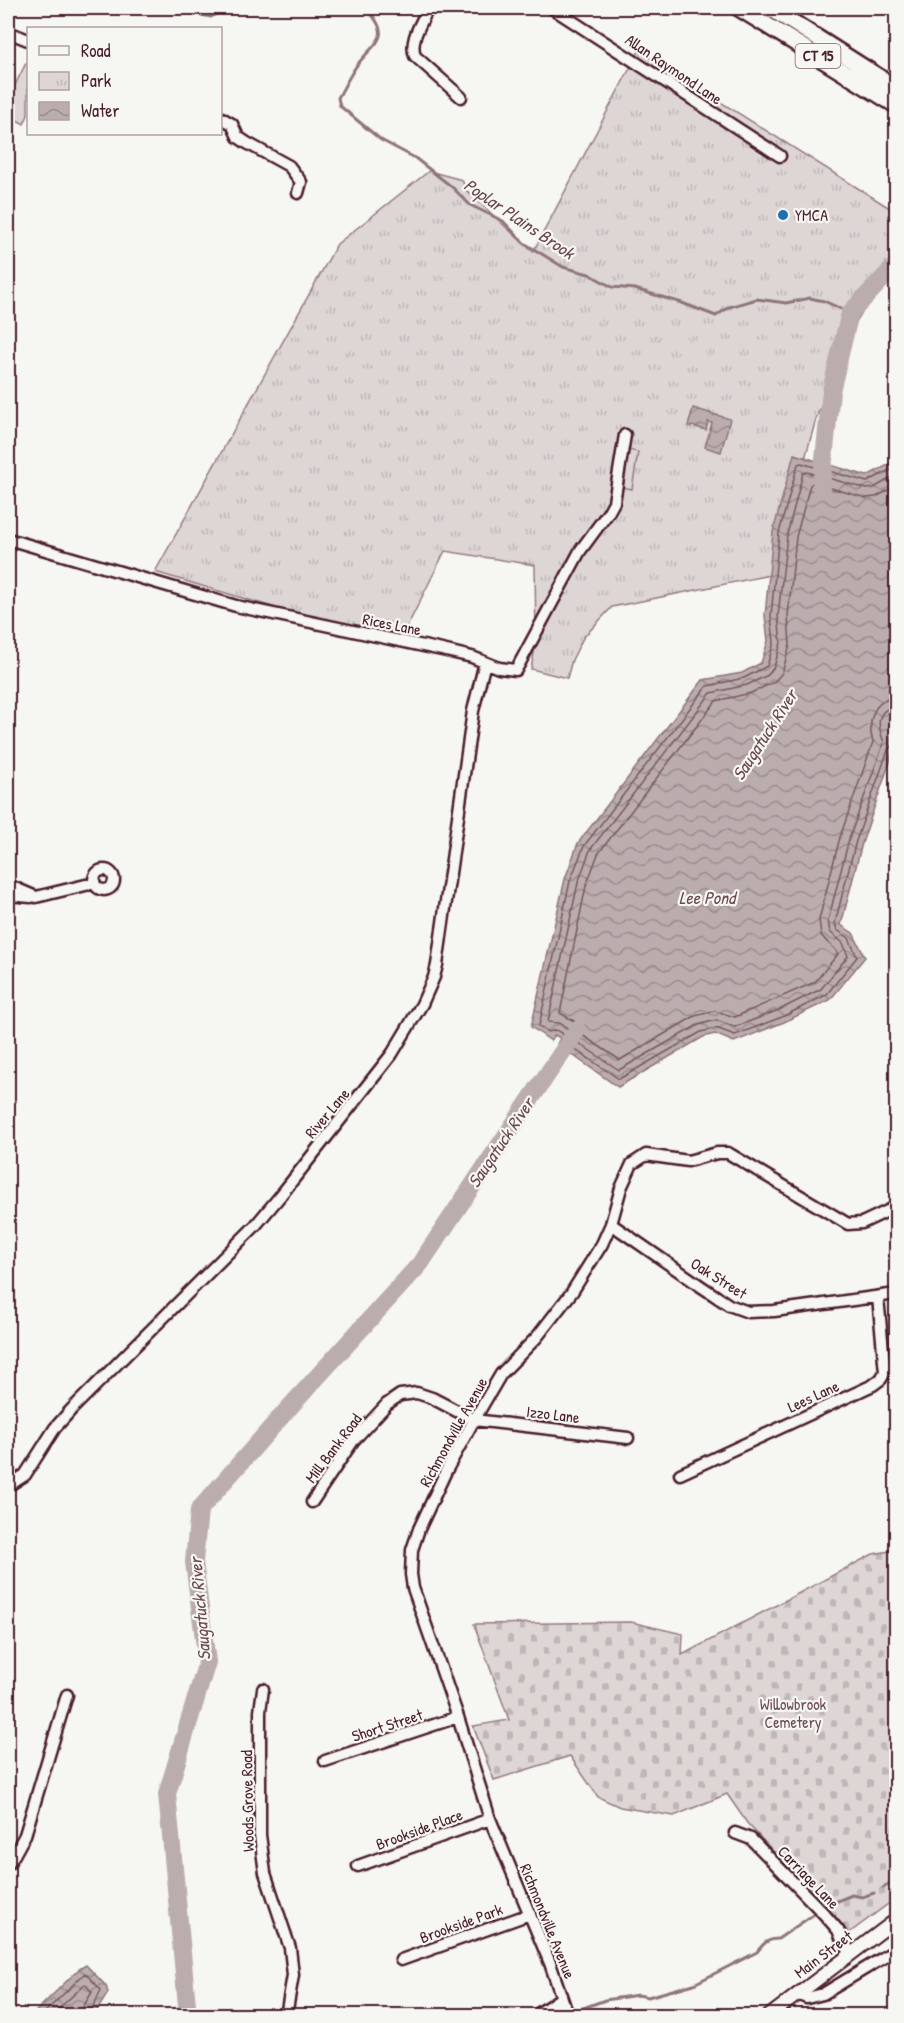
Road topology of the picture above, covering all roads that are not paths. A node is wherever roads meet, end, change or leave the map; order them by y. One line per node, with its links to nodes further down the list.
1 (429, 8): 8 (street)
2 (552, 8): 11 (street, Allan Raymond Lane)
3 (739, 8): 9 (highway, CT 15)
4 (770, 8): 7 (highway, CT 15)
5 (8, 32): 6 (street)
6 (27, 40)
7 (897, 88)
8 (461, 97)
9 (897, 105)
10 (222, 118): 12 (street)
11 (780, 156)
12 (298, 193)
13 (625, 435): 15 (street, Rices Lane)
14 (8, 539): 15 (street, Rices Lane)
15 (485, 662): 27 (street, River Lane)
16 (94, 883): 19 (street)
17 (8, 885): 19 (street)
18 (8, 895): 19 (street)
19 (36, 897)
20 (897, 1207): 21 (street, Richmondville Avenue)
21 (611, 1224): 23 (street, Oak Street); 24 (street, Richmondville Avenue)
22 (897, 1294): 23 (street, Oak Street)
23 (878, 1297): 26 (street, Lees Lane)
24 (474, 1420): 25 (street, Izzo Lane); 28 (street, Mill Bank Road); 31 (street, Richmondville Avenue)
25 (628, 1438)
26 (680, 1474)
27 (8, 1486)
28 (312, 1502)
29 (263, 1689): 45 (street, Woods Grove Road)
30 (67, 1695): 35 (street)
31 (458, 1717): 32 (street, Short Street); 33 (street, Richmondville Avenue)
32 (325, 1761)
33 (490, 1819): 36 (street, Brookside Place); 37 (street, Richmondville Avenue)
34 (735, 1833): 40 (street, Carriage Lane)
35 (8, 1864)
36 (358, 1866)
37 (530, 1914): 41 (street, Brookside Park); 43 (street, Richmondville Avenue)
38 (897, 1920): 40 (main road, Main Street)
39 (897, 1950): 42 (street)
40 (851, 1953): 42 (main road, Main Street)
41 (401, 1960)
42 (797, 1994): 47 (main road, Main Street)
43 (561, 1998): 44 (street, Richmondville Avenue); 46 (street)
44 (566, 2012)
45 (286, 2016)
46 (535, 2016)
47 (769, 2016)

